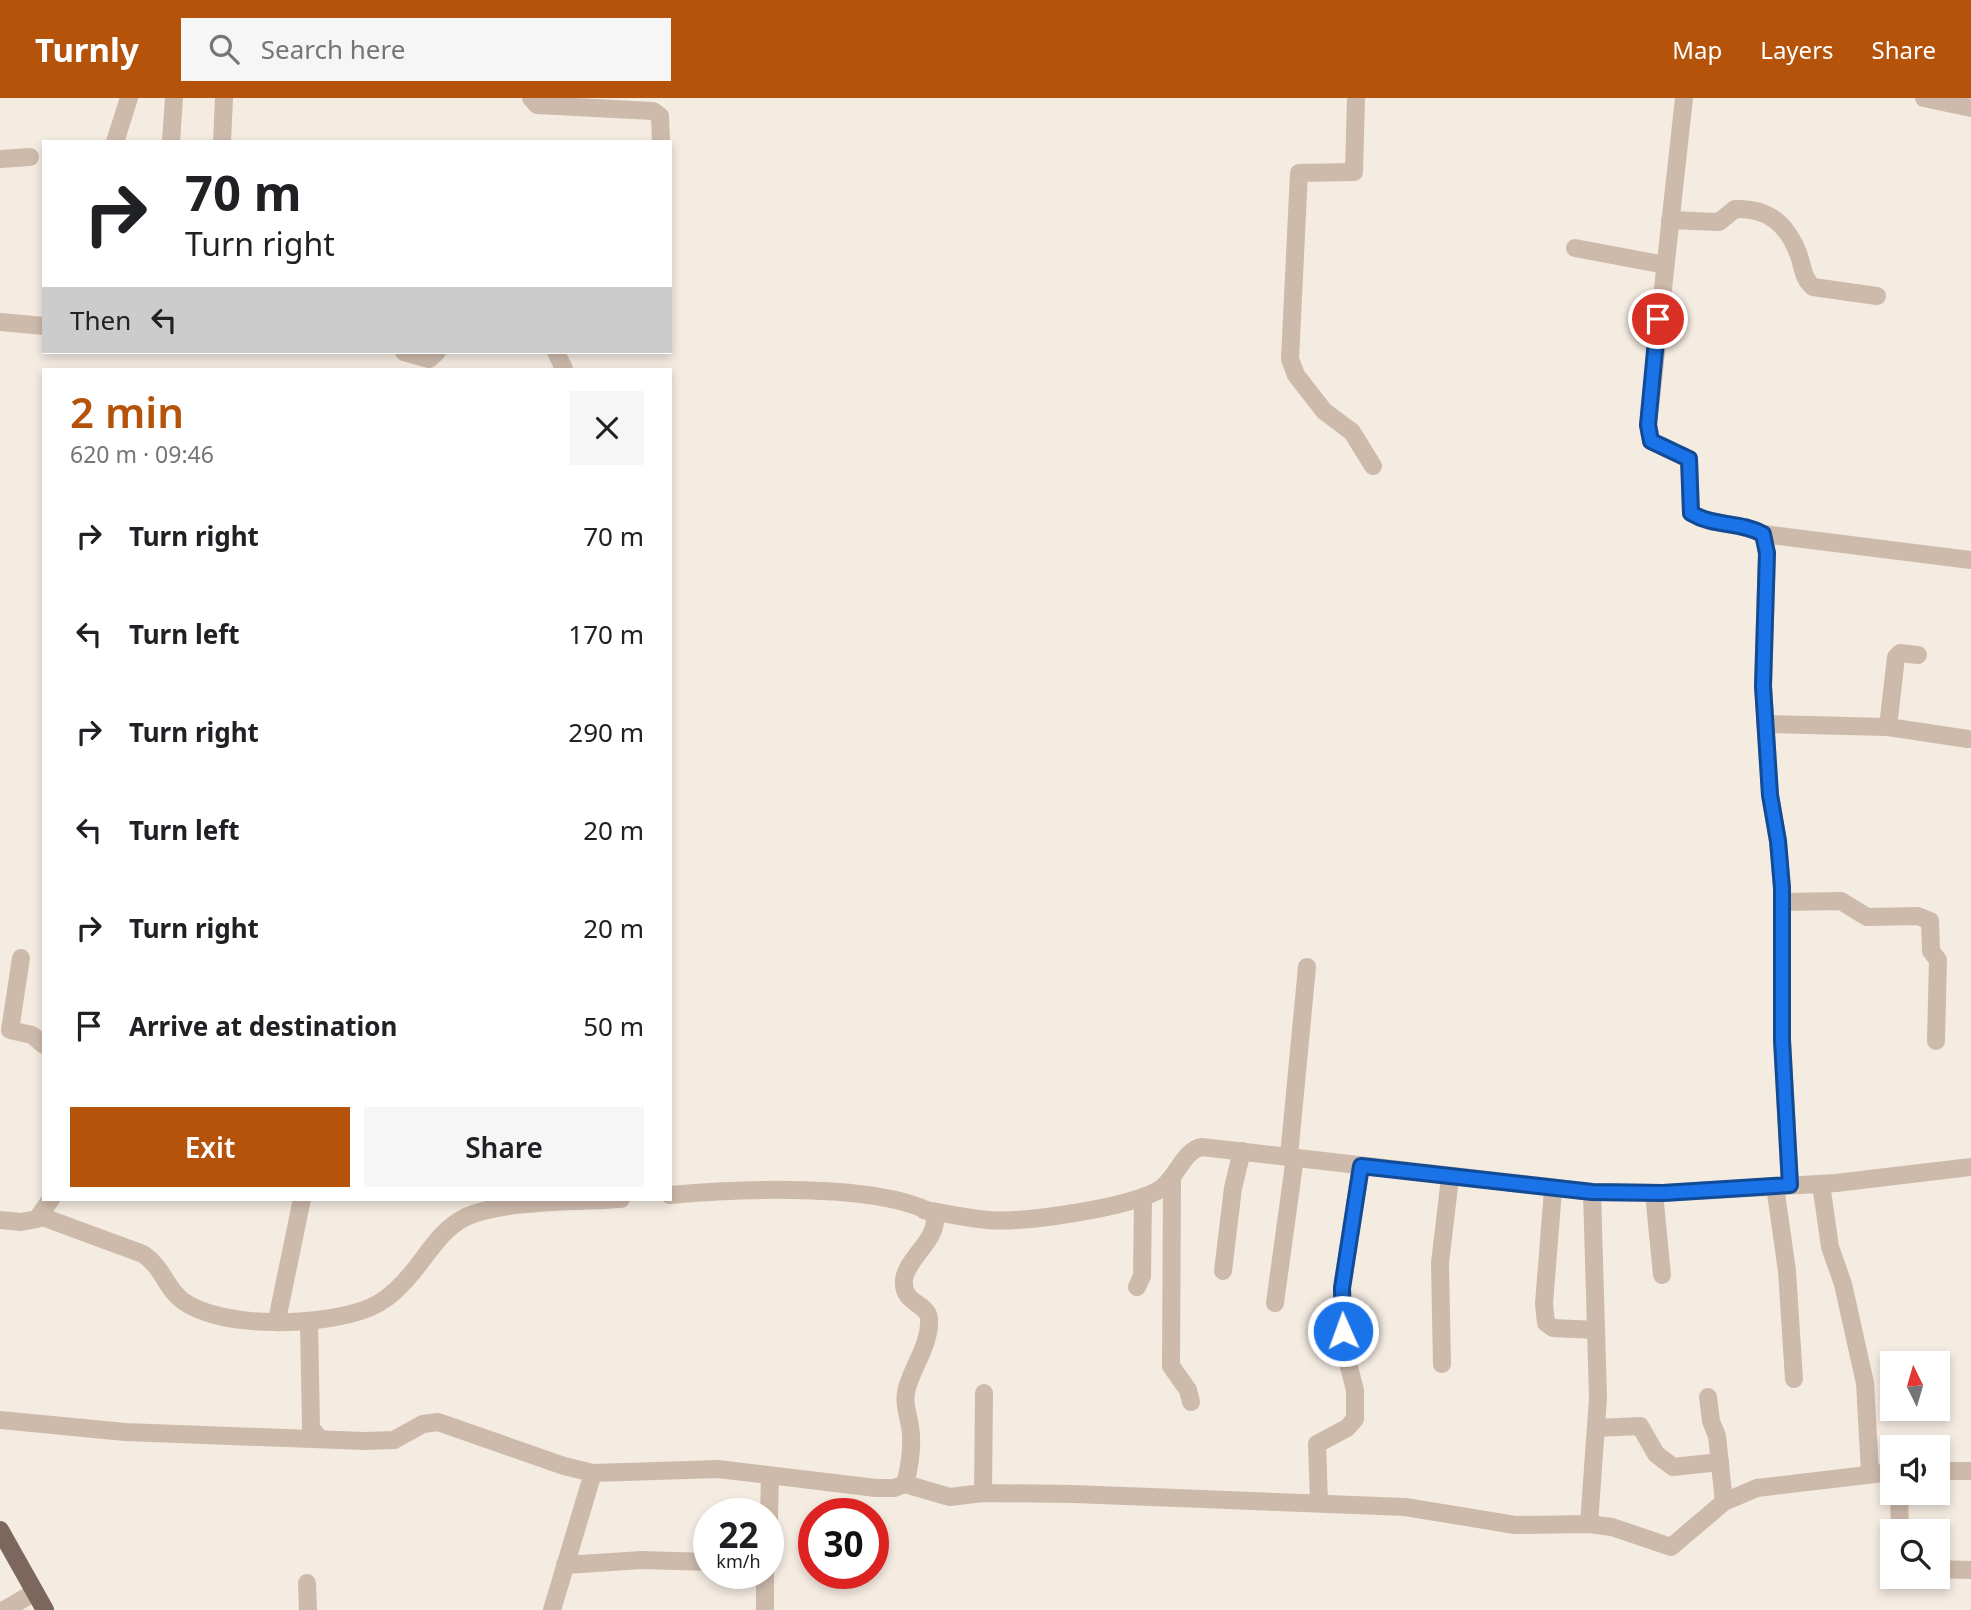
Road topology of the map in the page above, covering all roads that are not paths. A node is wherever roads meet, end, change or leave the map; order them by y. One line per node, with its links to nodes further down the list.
1 (128, 98): 9 (street)
2 (174, 98): 10 (street)
3 (224, 98): 11 (street)
4 (531, 98): 12 (street)
5 (1356, 98): 23 (street)
6 (1685, 98): 15 (street)
7 (1924, 98): 8 (street)
8 (1971, 108)
9 (116, 140)
10 (171, 140)
11 (222, 140)
12 (661, 140)
13 (30, 157): 14 (street)
14 (0, 159)
15 (1670, 220): 17 (street); 18 (street)
16 (1575, 248): 17 (street)
17 (1665, 265): 24 (street)
18 (1878, 296)
19 (0, 322): 20 (street)
20 (42, 326)
21 (410, 354): 22 (street)
22 (428, 360)
23 (1373, 466)
24 (1763, 534): 25 (street); 27 (street)
25 (1971, 560)
26 (1918, 655): 28 (street)
27 (1765, 724): 28 (street); 30 (street)
28 (1888, 727): 29 (street)
29 (1968, 738)
30 (1782, 902): 33 (street); 42 (street)
31 (21, 958): 34 (street)
32 (1307, 967): 36 (street)
33 (1936, 1041)
34 (42, 1043)
35 (1242, 1151): 36 (street); 40 (street); 54 (street)
36 (1292, 1156): 37 (street); 57 (street)
37 (1361, 1166): 39 (street); 80 (street)
38 (1971, 1167): 41 (street)
39 (1450, 1178): 43 (street); 61 (street)
40 (1172, 1181): 47 (street); 65 (street)
41 (1821, 1184): 42 (street); 73 (street)
42 (1783, 1185): 45 (street); 62 (street)
43 (1553, 1190): 44 (street); 60 (street)
44 (1592, 1192): 45 (street); 60 (street)
45 (1654, 1193): 55 (street)
46 (672, 1195): 51 (street)
47 (1143, 1197): 51 (street); 56 (street)
48 (50, 1201): 52 (street)
49 (302, 1201): 58 (street)
50 (595, 1201): 59 (street)
51 (924, 1210): 76 (street)
52 (40, 1216): 53 (street); 58 (street)
53 (0, 1220)
54 (1223, 1272)
55 (1662, 1275)
56 (1137, 1287)
57 (1275, 1303)
58 (277, 1320): 59 (street)
59 (309, 1321): 68 (street)
60 (1596, 1330): 67 (street)
61 (1442, 1364)
62 (1794, 1379)
63 (984, 1393): 77 (street)
64 (1708, 1397): 69 (street)
65 (1191, 1402)
66 (0, 1420): 68 (street)
67 (1596, 1429): 69 (street); 81 (street)
68 (320, 1439): 72 (street)
69 (1720, 1462): 79 (street)
70 (1950, 1471): 71 (street)
71 (1971, 1471)
72 (593, 1473): 75 (street); 84 (street)
73 (1870, 1473): 74 (street); 79 (street)
74 (1880, 1473)
75 (770, 1477): 76 (street); 78 (street)
76 (905, 1483): 77 (street)
77 (983, 1493): 80 (street)
78 (769, 1498)
79 (1724, 1502): 81 (street)
80 (1319, 1503): 81 (street)
81 (1589, 1524)
82 (0, 1530): 89 (main road)
83 (693, 1562): 84 (street)
84 (565, 1564): 93 (street)
85 (1950, 1569): 86 (street)
86 (1971, 1570)
87 (307, 1584): 92 (street)
88 (765, 1589): 94 (street)
89 (35, 1592): 90 (street); 91 (main road)
90 (4, 1610)
91 (45, 1610)
92 (308, 1610)
93 (552, 1610)
94 (765, 1610)

